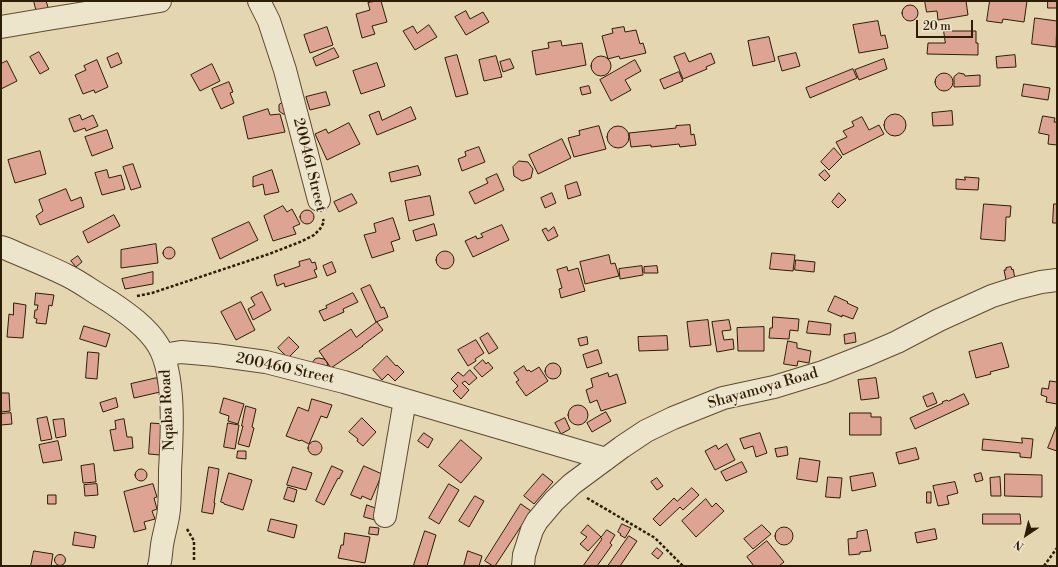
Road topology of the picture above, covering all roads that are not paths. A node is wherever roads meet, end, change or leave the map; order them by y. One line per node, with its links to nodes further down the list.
1 (160, 1): 3 (street)
2 (259, 1): 4 (street, 200461 Street)
3 (1, 27)
4 (319, 200)
5 (1, 248): 7 (street, Nqaba Road)
6 (1057, 280): 9 (street, Shayamoya Road)
7 (163, 355): 8 (street, 200460 Street); 11 (street, Nqaba Road)
8 (405, 400): 9 (street, 200460 Street); 10 (street)
9 (606, 459): 12 (street, Shayamoya Road)
10 (385, 516)
11 (159, 566)
12 (523, 566)

